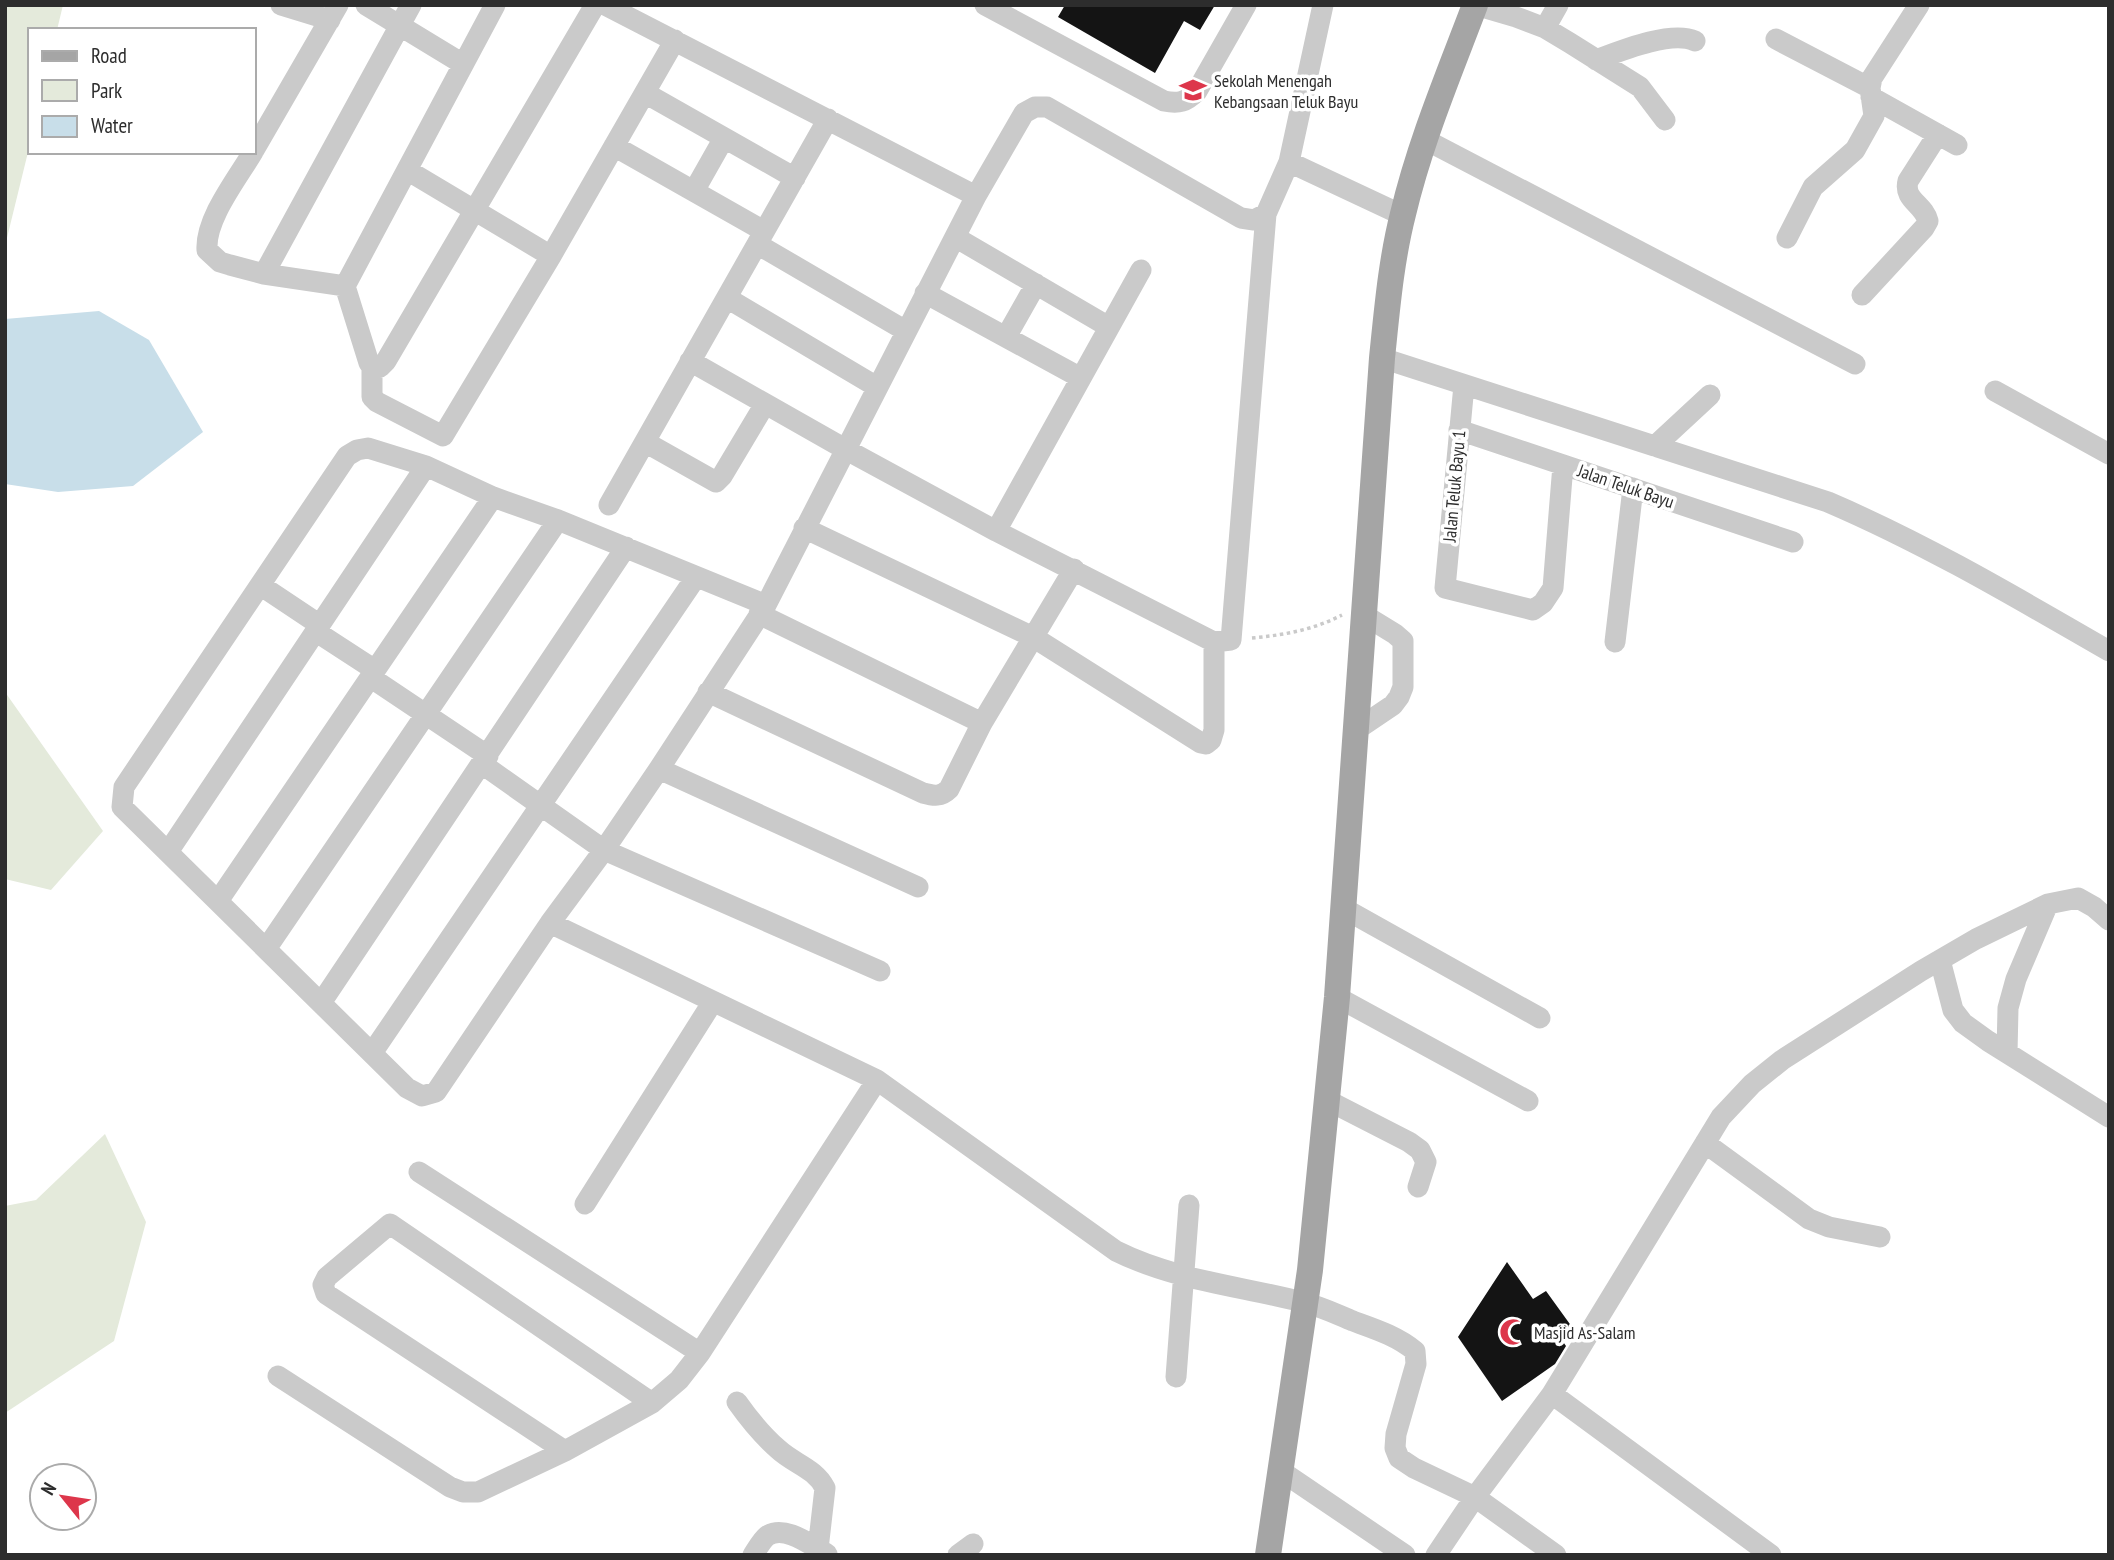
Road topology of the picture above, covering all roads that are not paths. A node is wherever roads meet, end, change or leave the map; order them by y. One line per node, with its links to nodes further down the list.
1 (281, 5): 14 (street)
2 (366, 5): 15 (street)
3 (411, 5): 15 (street)
4 (495, 5): 21 (street)
5 (595, 5): 38 (street)
6 (606, 5): 13 (street)
7 (985, 5): 8 (street)
8 (1245, 5)
9 (1323, 5): 33 (street)
10 (1475, 5): 16 (street); 28 (main road)
11 (1558, 5): 16 (street)
12 (1919, 5): 22 (street)
13 (632, 11): 18 (street)
14 (334, 13): 30 (street)
15 (400, 26): 21 (street); 46 (street)
16 (1545, 28): 20 (street)
17 (1776, 39): 22 (street)
18 (675, 40): 23 (street); 24 (street)
19 (1695, 41): 20 (street)
20 (1596, 60): 25 (street)
21 (463, 64): 34 (street)
22 (1870, 92): 26 (street); 43 (street)
23 (645, 93): 27 (street); 31 (street)
24 (828, 120): 35 (street); 37 (street)
25 (1665, 120)
26 (1938, 134): 29 (street); 50 (street)
27 (724, 138): 35 (street); 36 (street)
28 (1424, 139): 40 (main road); 57 (street)
29 (1957, 145)
30 (256, 146)
31 (614, 146): 36 (street); 44 (street)
32 (251, 154): 46 (street)
33 (1289, 162): 39 (street); 40 (street)
34 (407, 170): 38 (street); 48 (street)
35 (795, 178): 42 (street)
36 (694, 191): 42 (street)
37 (976, 196): 39 (street); 41 (street)
38 (475, 209): 44 (street); 58 (street)
39 (1266, 214): 87 (street)
40 (1402, 215): 55 (main road)
41 (956, 237): 47 (street); 49 (street)
42 (761, 238): 51 (street); 53 (street)
43 (1787, 238)
44 (551, 256): 58 (street)
45 (1141, 270): 52 (street)
46 (264, 274): 48 (street)
47 (1036, 284): 52 (street); 54 (street)
48 (345, 286): 58 (street)
49 (925, 293): 53 (street); 54 (street)
50 (1862, 295)
51 (727, 298): 56 (street); 61 (street)
52 (1110, 327): 59 (street)
53 (906, 331): 61 (street)
54 (1006, 337): 59 (street)
55 (1382, 358): 60 (street); 83 (main road)
56 (691, 361): 64 (street); 66 (street)
57 (1855, 364)
58 (372, 366)
59 (1082, 379): 77 (street)
60 (1464, 385): 65 (street, Jalan Teluk Bayu 1); 67 (street)
61 (877, 387): 68 (street)
62 (1995, 391): 69 (street)
63 (1710, 395): 67 (street)
64 (765, 404): 66 (street); 68 (street)
65 (1460, 430): 70 (street, Jalan Teluk Bayu); 70 (street, Jalan Teluk Bayu 1)
66 (645, 442): 74 (street)
67 (1655, 446): 89 (street)
68 (845, 449): 76 (street); 77 (street)
69 (2109, 454)
70 (1563, 465): 72 (street, Jalan Teluk Bayu)
71 (426, 466): 73 (street); 82 (street); 85 (street)
72 (1633, 488): 78 (street, Jalan Teluk Bayu); 88 (street)
73 (493, 497): 75 (street); 90 (street)
74 (609, 505)
75 (558, 520): 79 (street); 92 (street)
76 (804, 528): 84 (street); 86 (street)
77 (996, 531): 80 (street)
78 (1793, 542)
79 (626, 548): 81 (street); 95 (street)
80 (1074, 569): 86 (street); 87 (street)
81 (696, 577): 84 (street); 97 (street)
82 (260, 585): 85 (street); 99 (street)
83 (1364, 608): 94 (main road); 94 (street)
84 (762, 609): 91 (street); 93 (street)
85 (318, 628): 90 (street); 99 (street)
86 (1033, 637): 87 (street); 93 (street)
87 (1214, 642)
88 (1615, 642)
89 (2109, 651)
90 (373, 674): 92 (street); 101 (street)
91 (708, 692): 93 (street); 96 (street)
92 (426, 714): 95 (street); 106 (street)
93 (982, 723)
94 (1356, 730): 103 (main road)
95 (485, 760): 97 (street); 110 (street)
96 (659, 769): 98 (street); 100 (street)
97 (540, 806): 98 (street); 113 (street)
98 (604, 850): 105 (street); 108 (street)
99 (168, 852): 101 (street)
100 (918, 887)
101 (218, 901): 106 (street)
102 (2048, 904): 104 (street); 107 (street); 114 (street)
103 (1343, 908): 109 (main road); 112 (street)
104 (2109, 920)
105 (550, 923): 111 (street); 113 (street)
106 (266, 948): 110 (street)
107 (1940, 960): 114 (street); 119 (street)
108 (880, 971)
109 (1337, 997): 116 (main road); 117 (street)
110 (321, 1003): 113 (street)
111 (712, 1003): 115 (street); 122 (street)
112 (1540, 1018)
113 (372, 1053)
114 (2007, 1053): 118 (street)
115 (877, 1080): 125 (street); 127 (street)
116 (1327, 1100): 121 (street); 126 (main road)
117 (1528, 1101)
118 (2104, 1106)
119 (1705, 1143): 124 (street); 130 (street)
120 (419, 1172): 127 (street)
121 (1418, 1187)
122 (585, 1204)
123 (1189, 1205): 125 (street)
124 (1880, 1237)
125 (1182, 1275): 126 (street); 129 (street)
126 (1305, 1302): 134 (main road); 135 (street)
127 (700, 1353): 132 (street)
128 (278, 1376): 133 (street)
129 (1176, 1377)
130 (1552, 1394): 135 (street); 142 (street)
131 (737, 1402): 136 (street)
132 (652, 1403): 133 (street); 133 (street)
133 (565, 1451)
134 (1281, 1471): 138 (main road); 139 (street)
135 (1475, 1497): 140 (street); 141 (street)
136 (823, 1552): 137 (street)
137 (753, 1555)
138 (1268, 1555)
139 (1405, 1555)
140 (1436, 1555)
141 (1556, 1555)
142 (1771, 1555)

